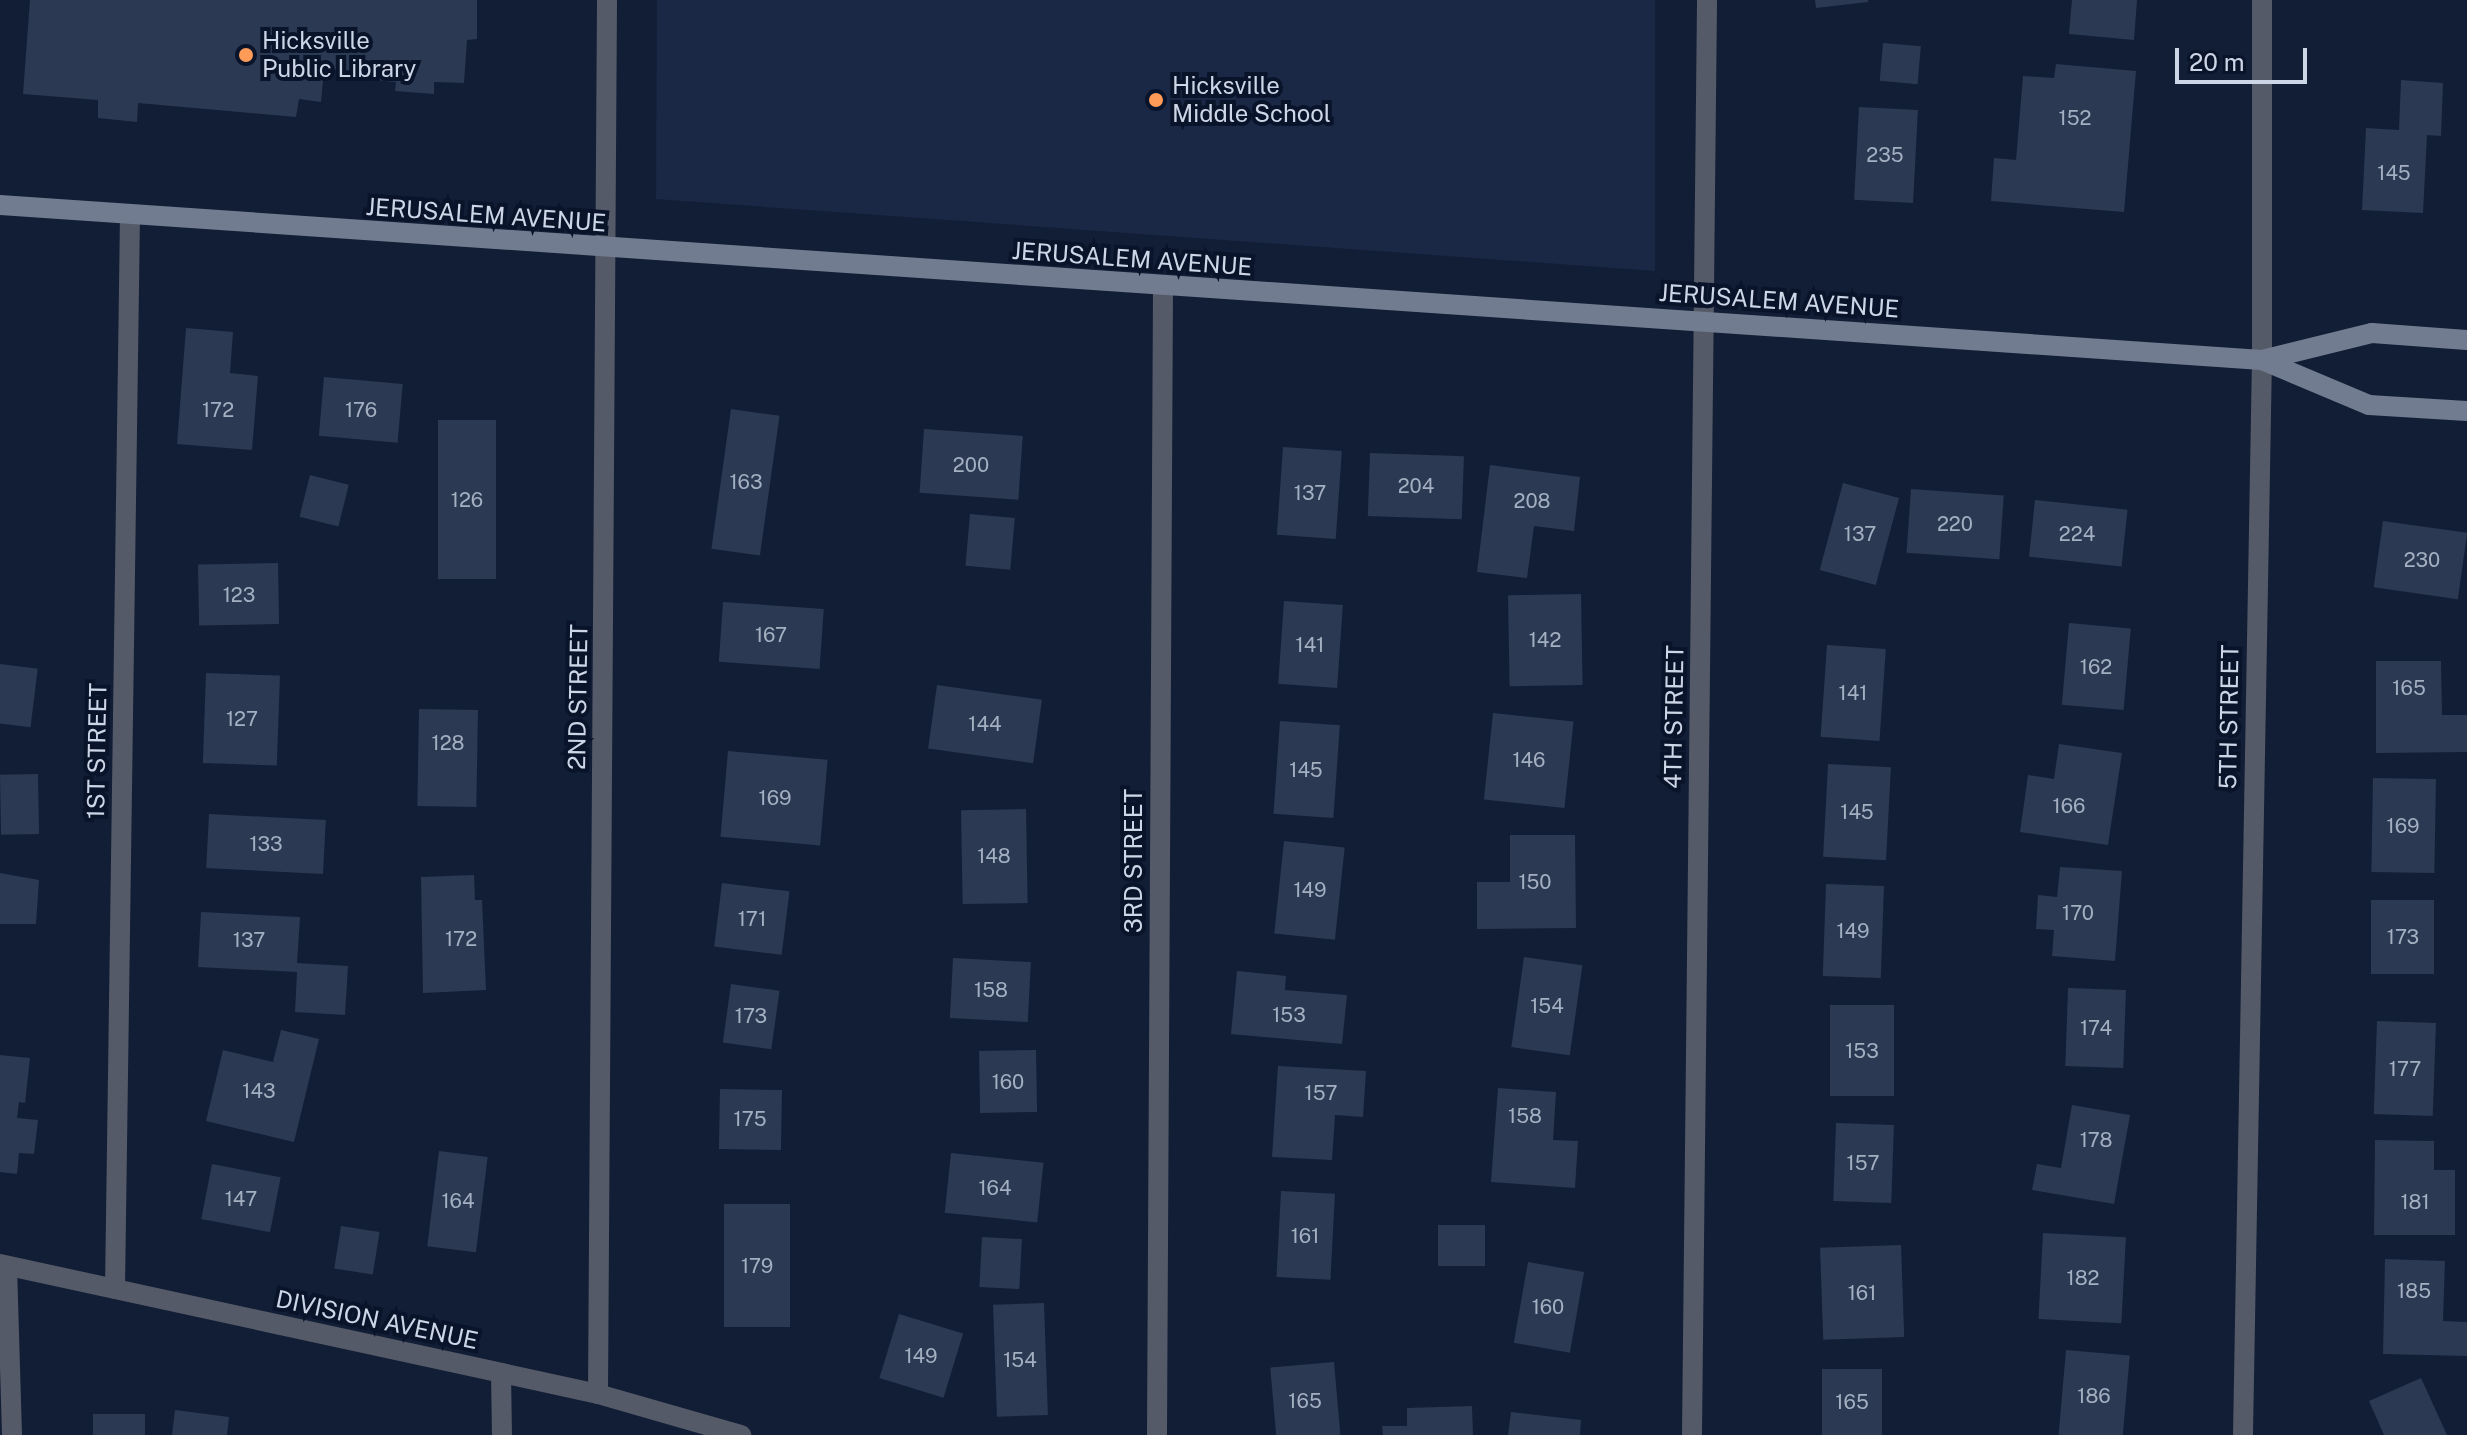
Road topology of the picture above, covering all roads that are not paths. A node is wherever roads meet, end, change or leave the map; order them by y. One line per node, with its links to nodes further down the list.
1 (607, 0): 6 (street, 2ND STREET)
2 (1707, 0): 8 (street, 4TH STREET)
3 (2262, 0): 10 (street, 5TH STREET)
4 (0, 205): 5 (main road, JERUSALEM AVENUE)
5 (130, 214): 6 (main road, JERUSALEM AVENUE); 13 (street, 1ST STREET)
6 (609, 250): 7 (main road, JERUSALEM AVENUE); 15 (street, 2ND STREET)
7 (1163, 287): 8 (main road, JERUSALEM AVENUE); 19 (street, 3RD STREET)
8 (1705, 323): 10 (main road, JERUSALEM AVENUE); 20 (street, 4TH STREET)
9 (2467, 340): 10 (main road, JERUSALEM AVENUE)
10 (2262, 360): 11 (main road, JERUSALEM AVENUE); 21 (street, 5TH STREET)
11 (2467, 411)
12 (3, 1265): 13 (street, DIVISION AVENUE); 16 (street)
13 (115, 1289): 14 (street, DIVISION AVENUE)
14 (501, 1373): 15 (street, DIVISION AVENUE); 17 (street)
15 (598, 1394): 18 (street, DIVISION AVENUE)
16 (12, 1435)
17 (502, 1435)
18 (741, 1435)
19 (1157, 1435)
20 (1692, 1435)
21 (2243, 1435)

